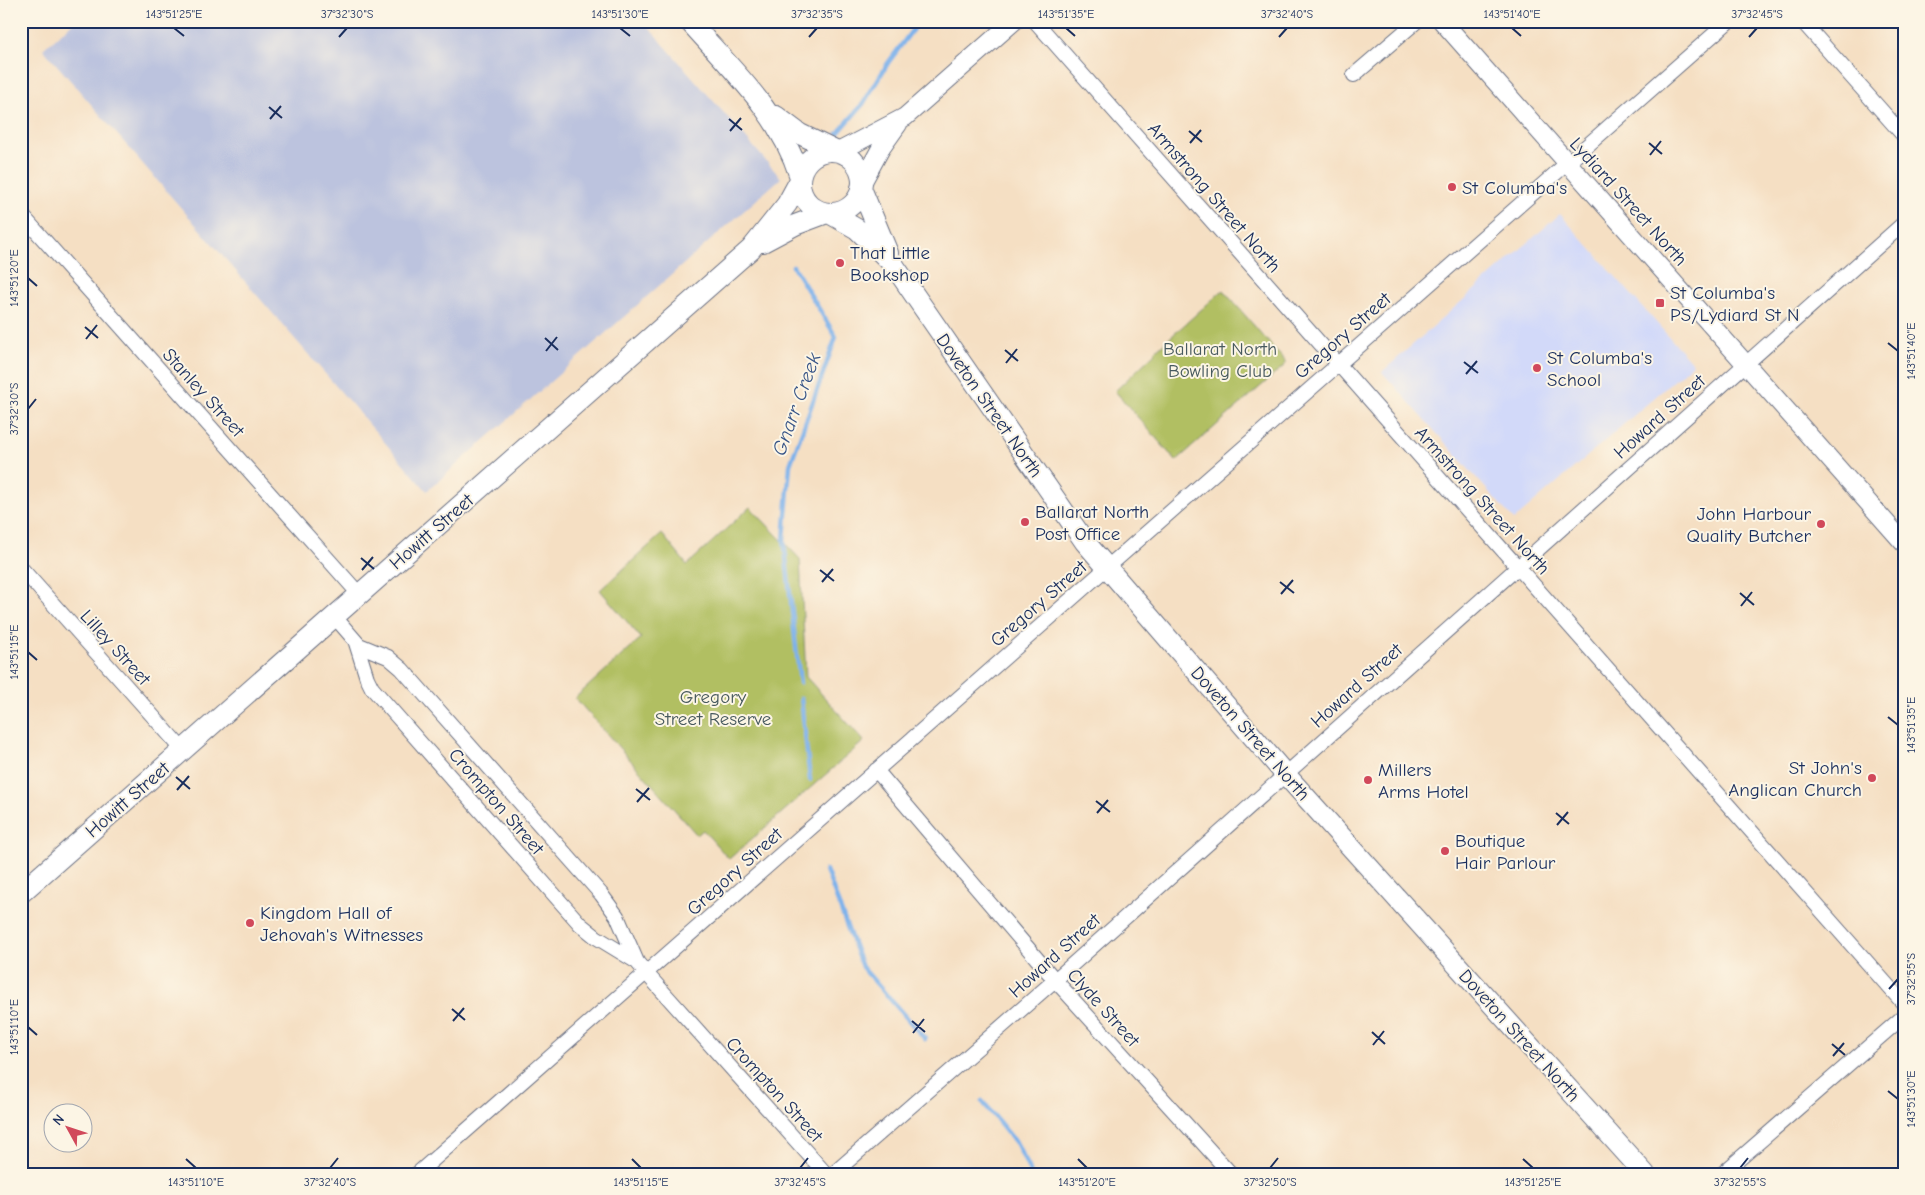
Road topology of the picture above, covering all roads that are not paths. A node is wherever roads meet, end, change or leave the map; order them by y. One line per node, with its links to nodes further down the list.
1 (689, 21): 9 (main road)
2 (1014, 21): 10 (street)
3 (1035, 21): 22 (street, Armstrong Street North)
4 (1417, 21): 8 (street)
5 (1442, 21): 13 (street, Lydiard Street North)
6 (1729, 21): 13 (street, Gregory Street)
7 (1802, 21): 11 (street)
8 (1354, 75)
9 (767, 109): 12 (main road); 14 (main road)
10 (905, 116): 12 (street); 15 (street)
11 (1904, 136)
12 (836, 151): 14 (main road); 15 (main road)
13 (1566, 163): 21 (street, Lydiard Street North); 22 (street, Gregory Street)
14 (800, 178): 16 (main road); 19 (main road, Howitt Street)
15 (861, 186): 16 (main road); 20 (main road, Doveton Street North)
16 (828, 213): 19 (main road, Howitt Street); 20 (main road, Doveton Street North)
17 (21, 214): 27 (street, Stanley Street)
18 (1904, 223): 21 (street, Howard Street)
19 (751, 249): 27 (main road, Howitt Street)
20 (893, 264): 24 (main road, Doveton Street North)
21 (1745, 364): 23 (street, Lydiard Street North); 25 (street, Howard Street)
22 (1337, 365): 24 (street, Gregory Street); 25 (street, Armstrong Street North)
23 (1904, 543)
24 (1107, 567): 31 (street, Gregory Street); 32 (main road, Doveton Street North)
25 (1518, 567): 32 (street, Howard Street); 37 (street, Armstrong Street North)
26 (21, 568): 30 (street, Lilley Street)
27 (359, 594): 28 (main road, Howitt Street)
28 (334, 616): 29 (street, Crompton Street); 30 (main road, Howitt Street)
29 (356, 642): 34 (street, Crompton Street); 34 (street, Crompton Street)
30 (183, 750): 33 (main road, Howitt Street)
31 (876, 770): 35 (street, Gregory Street); 36 (street, Clyde Street)
32 (1285, 774): 36 (street, Howard Street); 43 (main road, Doveton Street North)
33 (21, 894)
34 (637, 962): 35 (street, Crompton Street)
35 (647, 974): 39 (street, Gregory Street); 40 (street, Crompton Street)
36 (1055, 980): 41 (street, Howard Street); 42 (street, Clyde Street)
37 (1904, 1004)
38 (1904, 1016): 44 (street)
39 (417, 1174)
40 (826, 1174)
41 (833, 1174)
42 (1231, 1174)
43 (1645, 1174)
44 (1722, 1174)

